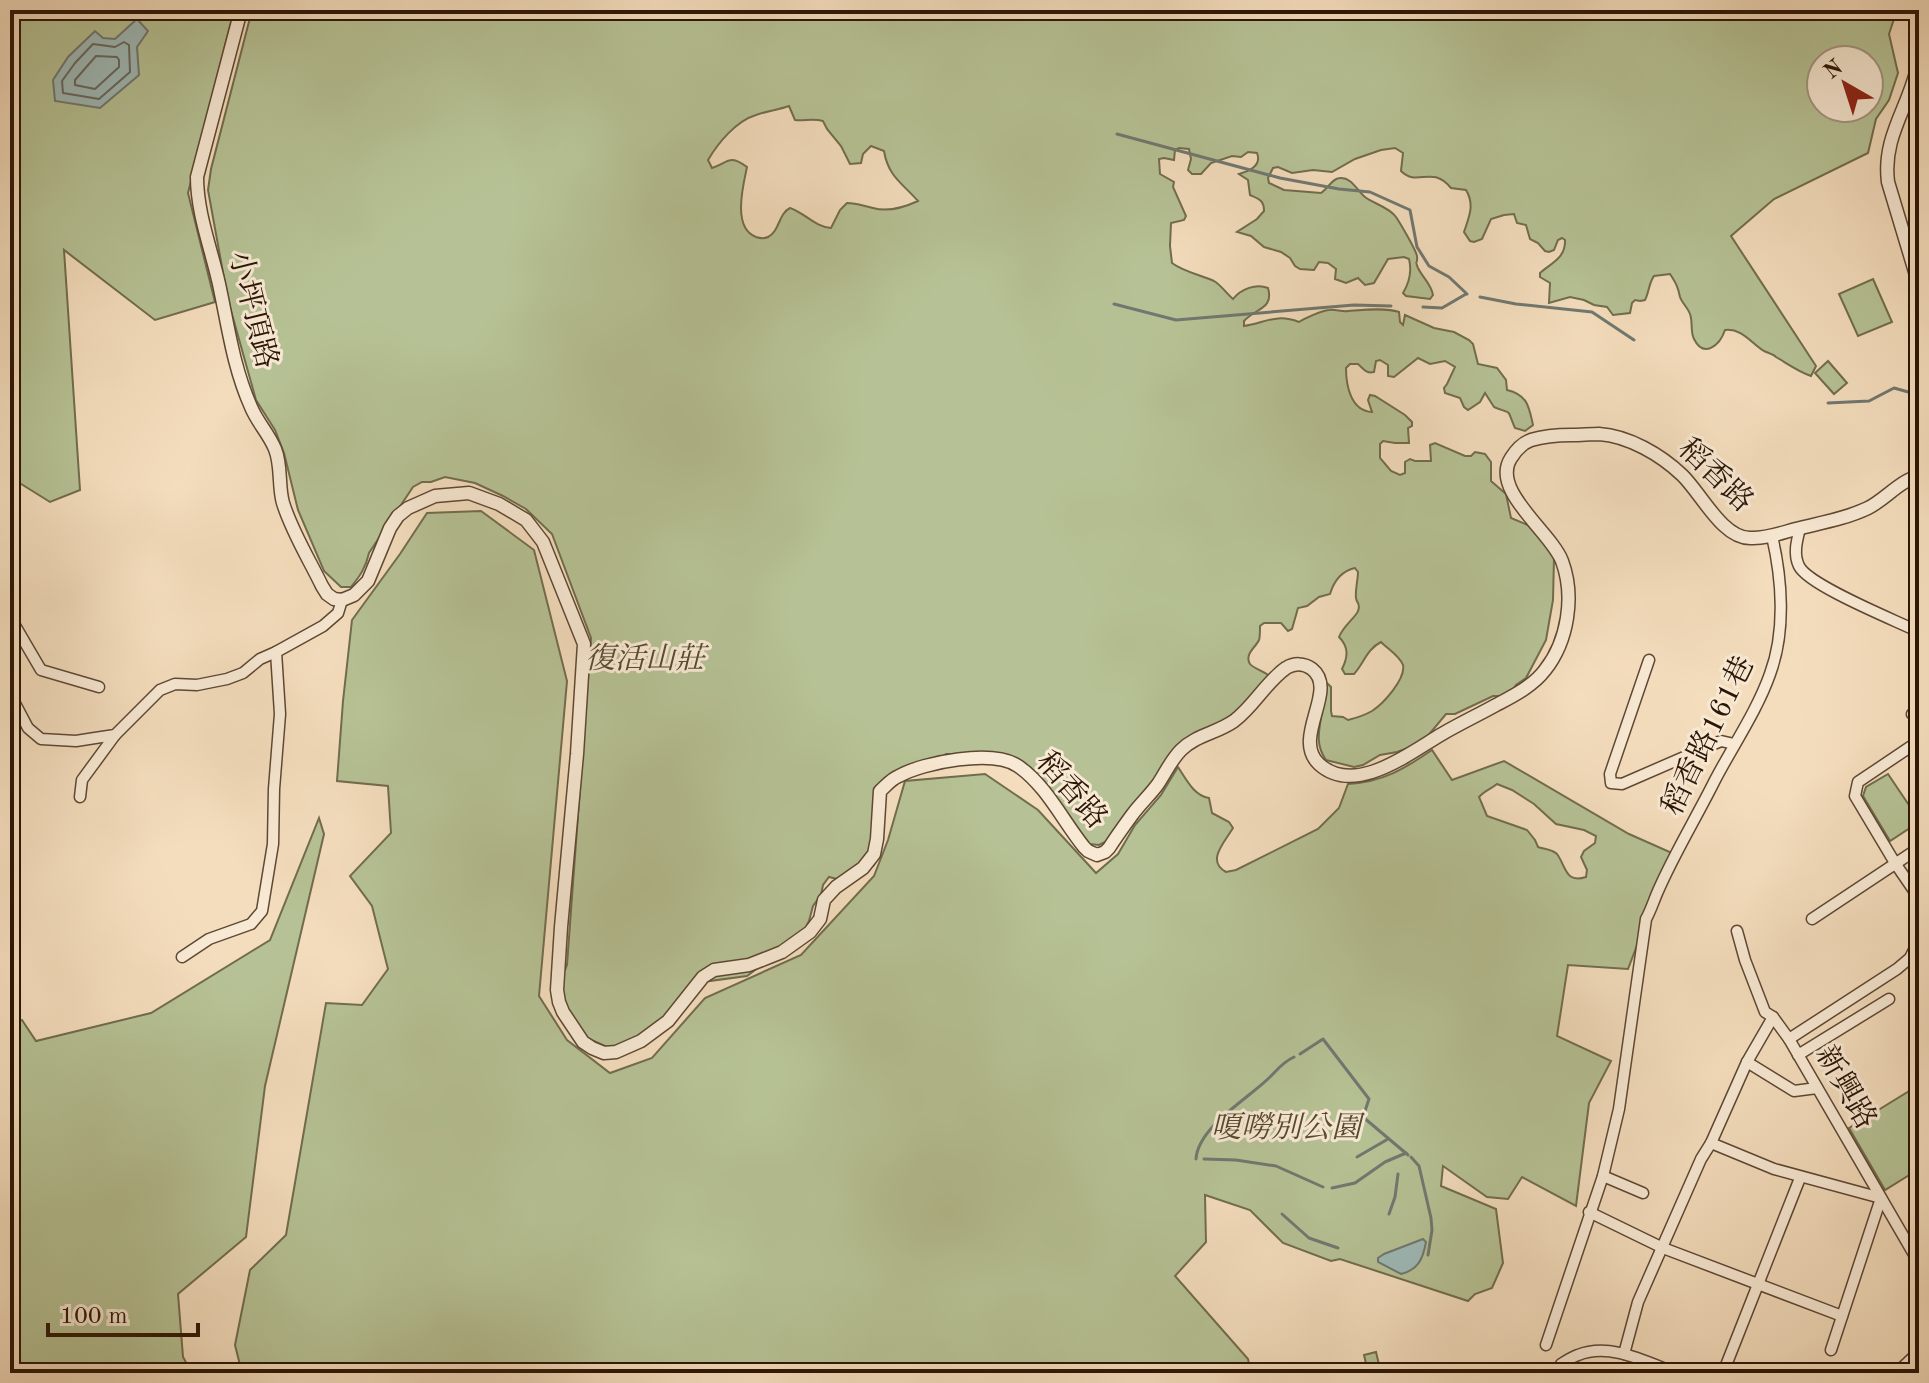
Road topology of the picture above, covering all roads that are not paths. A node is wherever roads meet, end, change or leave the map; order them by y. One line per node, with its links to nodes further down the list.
1 (241, 10): 7 (street, 小坪頂路)
2 (1919, 60): 3 (street)
3 (1919, 285)
4 (1919, 476): 5 (street, 稻香路)
5 (1800, 528): 6 (street, 稻香路); 9 (street)
6 (1772, 536): 7 (street, 稻香路); 16 (street, 稻香路161巷)
7 (342, 600): 10 (street)
8 (10, 617): 12 (street)
9 (1919, 634)
10 (276, 652): 14 (street); 24 (street)
11 (1649, 660): 16 (street)
12 (99, 687)
13 (10, 694): 14 (street)
14 (115, 735): 17 (street)
15 (1919, 741): 19 (street)
16 (1734, 744): 32 (street, 稻香路161巷)
17 (80, 797)
18 (1919, 848): 19 (street)
19 (1895, 863): 20 (street); 21 (street)
20 (1919, 898)
21 (1812, 919)
22 (1737, 931): 26 (street)
23 (1919, 940): 27 (street, 新興路)
24 (182, 957)
25 (1889, 999): 28 (street)
26 (1773, 1017): 27 (street); 29 (street)
27 (1789, 1039): 28 (street, 新興路)
28 (1798, 1055): 30 (street, 新興路)
29 (1747, 1062): 30 (street); 31 (street)
30 (1817, 1088): 35 (street, 新興路)
31 (1711, 1143): 33 (street); 37 (street)
32 (1603, 1176): 34 (street); 36 (street, 稻香路161巷)
33 (1800, 1178): 35 (street); 39 (street)
34 (1643, 1193)
35 (1881, 1198): 38 (street, 新興路); 40 (street)
36 (1590, 1212): 37 (street); 41 (street, 稻香路161巷)
37 (1663, 1248): 39 (street); 44 (street)
38 (1919, 1263)
39 (1758, 1284): 40 (street); 47 (street)
40 (1842, 1316): 42 (street)
41 (1546, 1345)
42 (1831, 1350)
43 (1919, 1353): 48 (street)
44 (1624, 1354): 45 (street); 46 (street)
45 (1561, 1364)
46 (1676, 1373)
47 (1723, 1373)
48 (1898, 1373)

